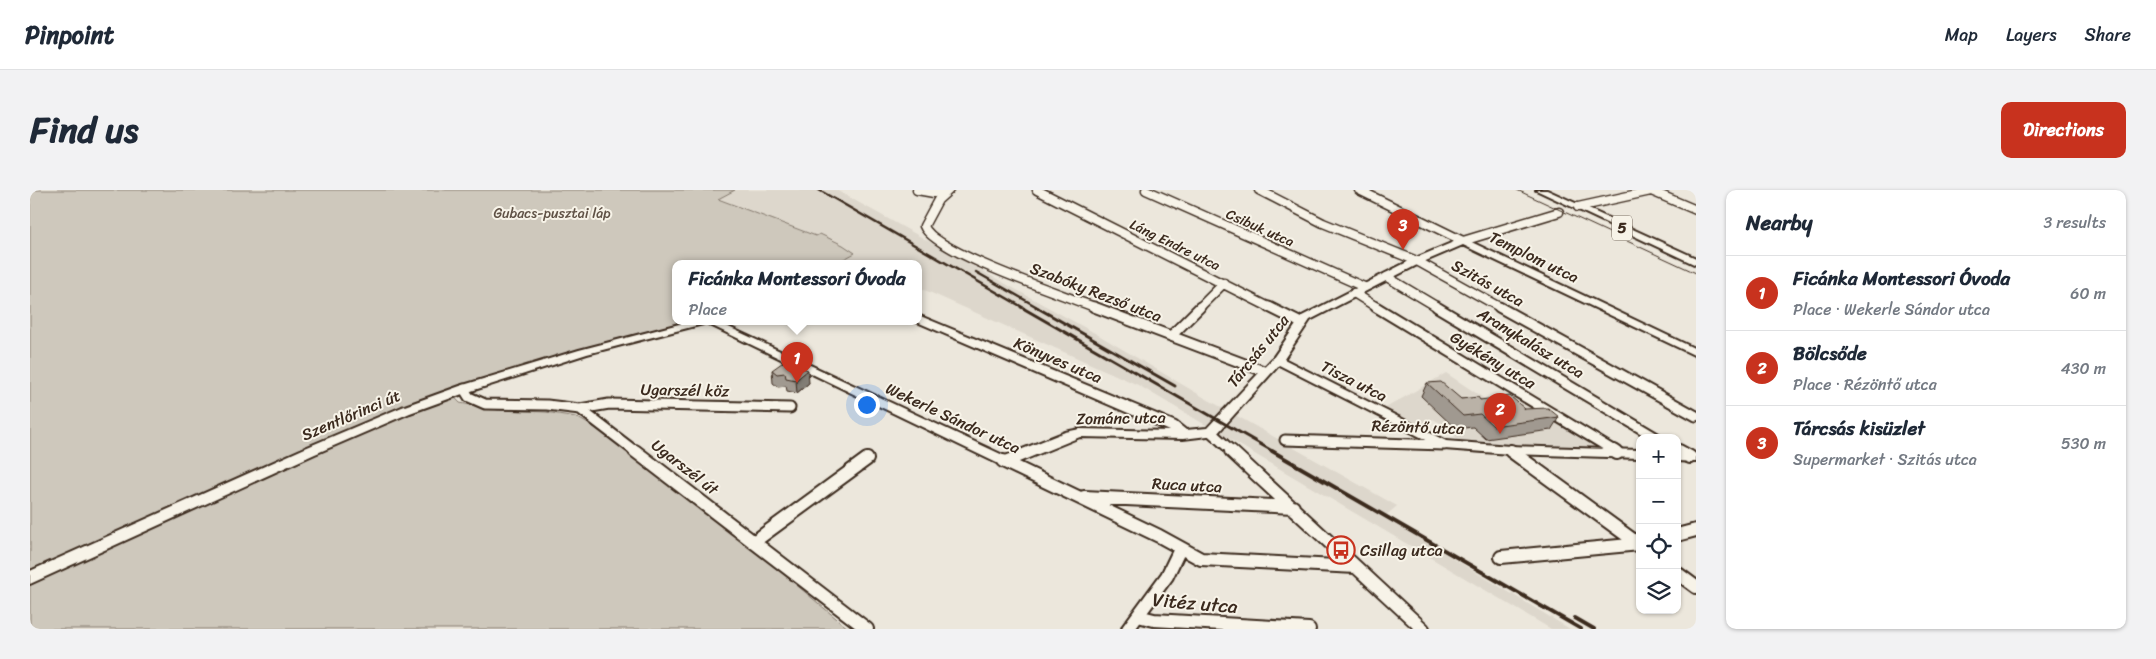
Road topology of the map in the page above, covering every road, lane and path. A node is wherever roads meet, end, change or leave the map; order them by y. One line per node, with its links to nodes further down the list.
1 (917, 190): 2 (street)
2 (942, 190)
3 (949, 190): 24 (street, Szabóky Rezső utca)
4 (1037, 190): 17 (street, Láng Endre utca)
5 (1146, 190): 18 (street, Csibuk utca)
6 (1258, 190): 14 (street, Szitás utca)
7 (1359, 190): 13 (street, Templom utca)
8 (1540, 190): 10 (main road, 5)
9 (1650, 191): 10 (street); 11 (street)
10 (1578, 207): 15 (main road, 5)
11 (1696, 210)
12 (1559, 212): 13 (street, Tárcsás utca)
13 (1463, 241): 14 (main road, Tárcsás utca); 25 (main road, Templom utca)
14 (1416, 261): 16 (main road, Tárcsás utca); 31 (street, Szitás utca)
15 (1696, 262)
16 (1387, 276): 18 (main road, Tárcsás utca); 33 (street, Aranykalász utca)
17 (1224, 283): 21 (street, Láng Endre utca); 24 (street)
18 (1364, 287): 19 (main road, Tárcsás utca)
19 (1354, 293): 21 (main road, Tárcsás utca); 38 (street, Gyékény utca)
20 (922, 320): 34 (main road, Könyves utca)
21 (1301, 323): 26 (main road, Tárcsás utca)
22 (687, 325): 28 (main road, Szentlőrinci út)
23 (716, 325): 41 (main road, Wekerle Sándor utca)
24 (1171, 336): 27 (street, Szabóky Rezső utca)
25 (1696, 353)
26 (1277, 360): 27 (main road, Tárcsás utca); 36 (main road, Tisza utca)
27 (1266, 372): 32 (main road, Tárcsás utca)
28 (464, 389): 30 (street); 53 (main road, Szentlőrinci út)
29 (790, 408): 30 (street, Ugarszél köz)
30 (580, 409): 46 (street, Ugarszél út)
31 (1696, 416)
32 (1211, 432): 34 (main road); 43 (street)
33 (1650, 434)
34 (1183, 435): 41 (main road, Zománc utca)
35 (1286, 440): 36 (street, Rézöntő utca)
36 (1444, 445): 37 (main road, Rézöntő utca)
37 (1510, 450): 38 (main road, Rézöntő utca); 47 (street)
38 (1617, 453): 39 (main road, Rézöntő utca)
39 (1636, 454)
40 (867, 459): 46 (street)
41 (1003, 461): 42 (street, Wekerle Sándor utca)
42 (1080, 497): 43 (street, Ruca utca); 49 (street, Wekerle Sándor utca)
43 (1292, 506): 51 (street)
44 (1696, 530): 45 (street)
45 (1681, 534)
46 (755, 541): 56 (street, Ugarszél út)
47 (1636, 543)
48 (1636, 545): 50 (street)
49 (1180, 549): 51 (street); 55 (street)
50 (1501, 557)
51 (1356, 568): 59 (street)
52 (1681, 576): 54 (street)
53 (30, 578)
54 (1696, 587)
55 (1138, 616): 57 (street); 58 (street, Vitéz utca)
56 (866, 629)
57 (1128, 629)
58 (1310, 629)
59 (1423, 629)

